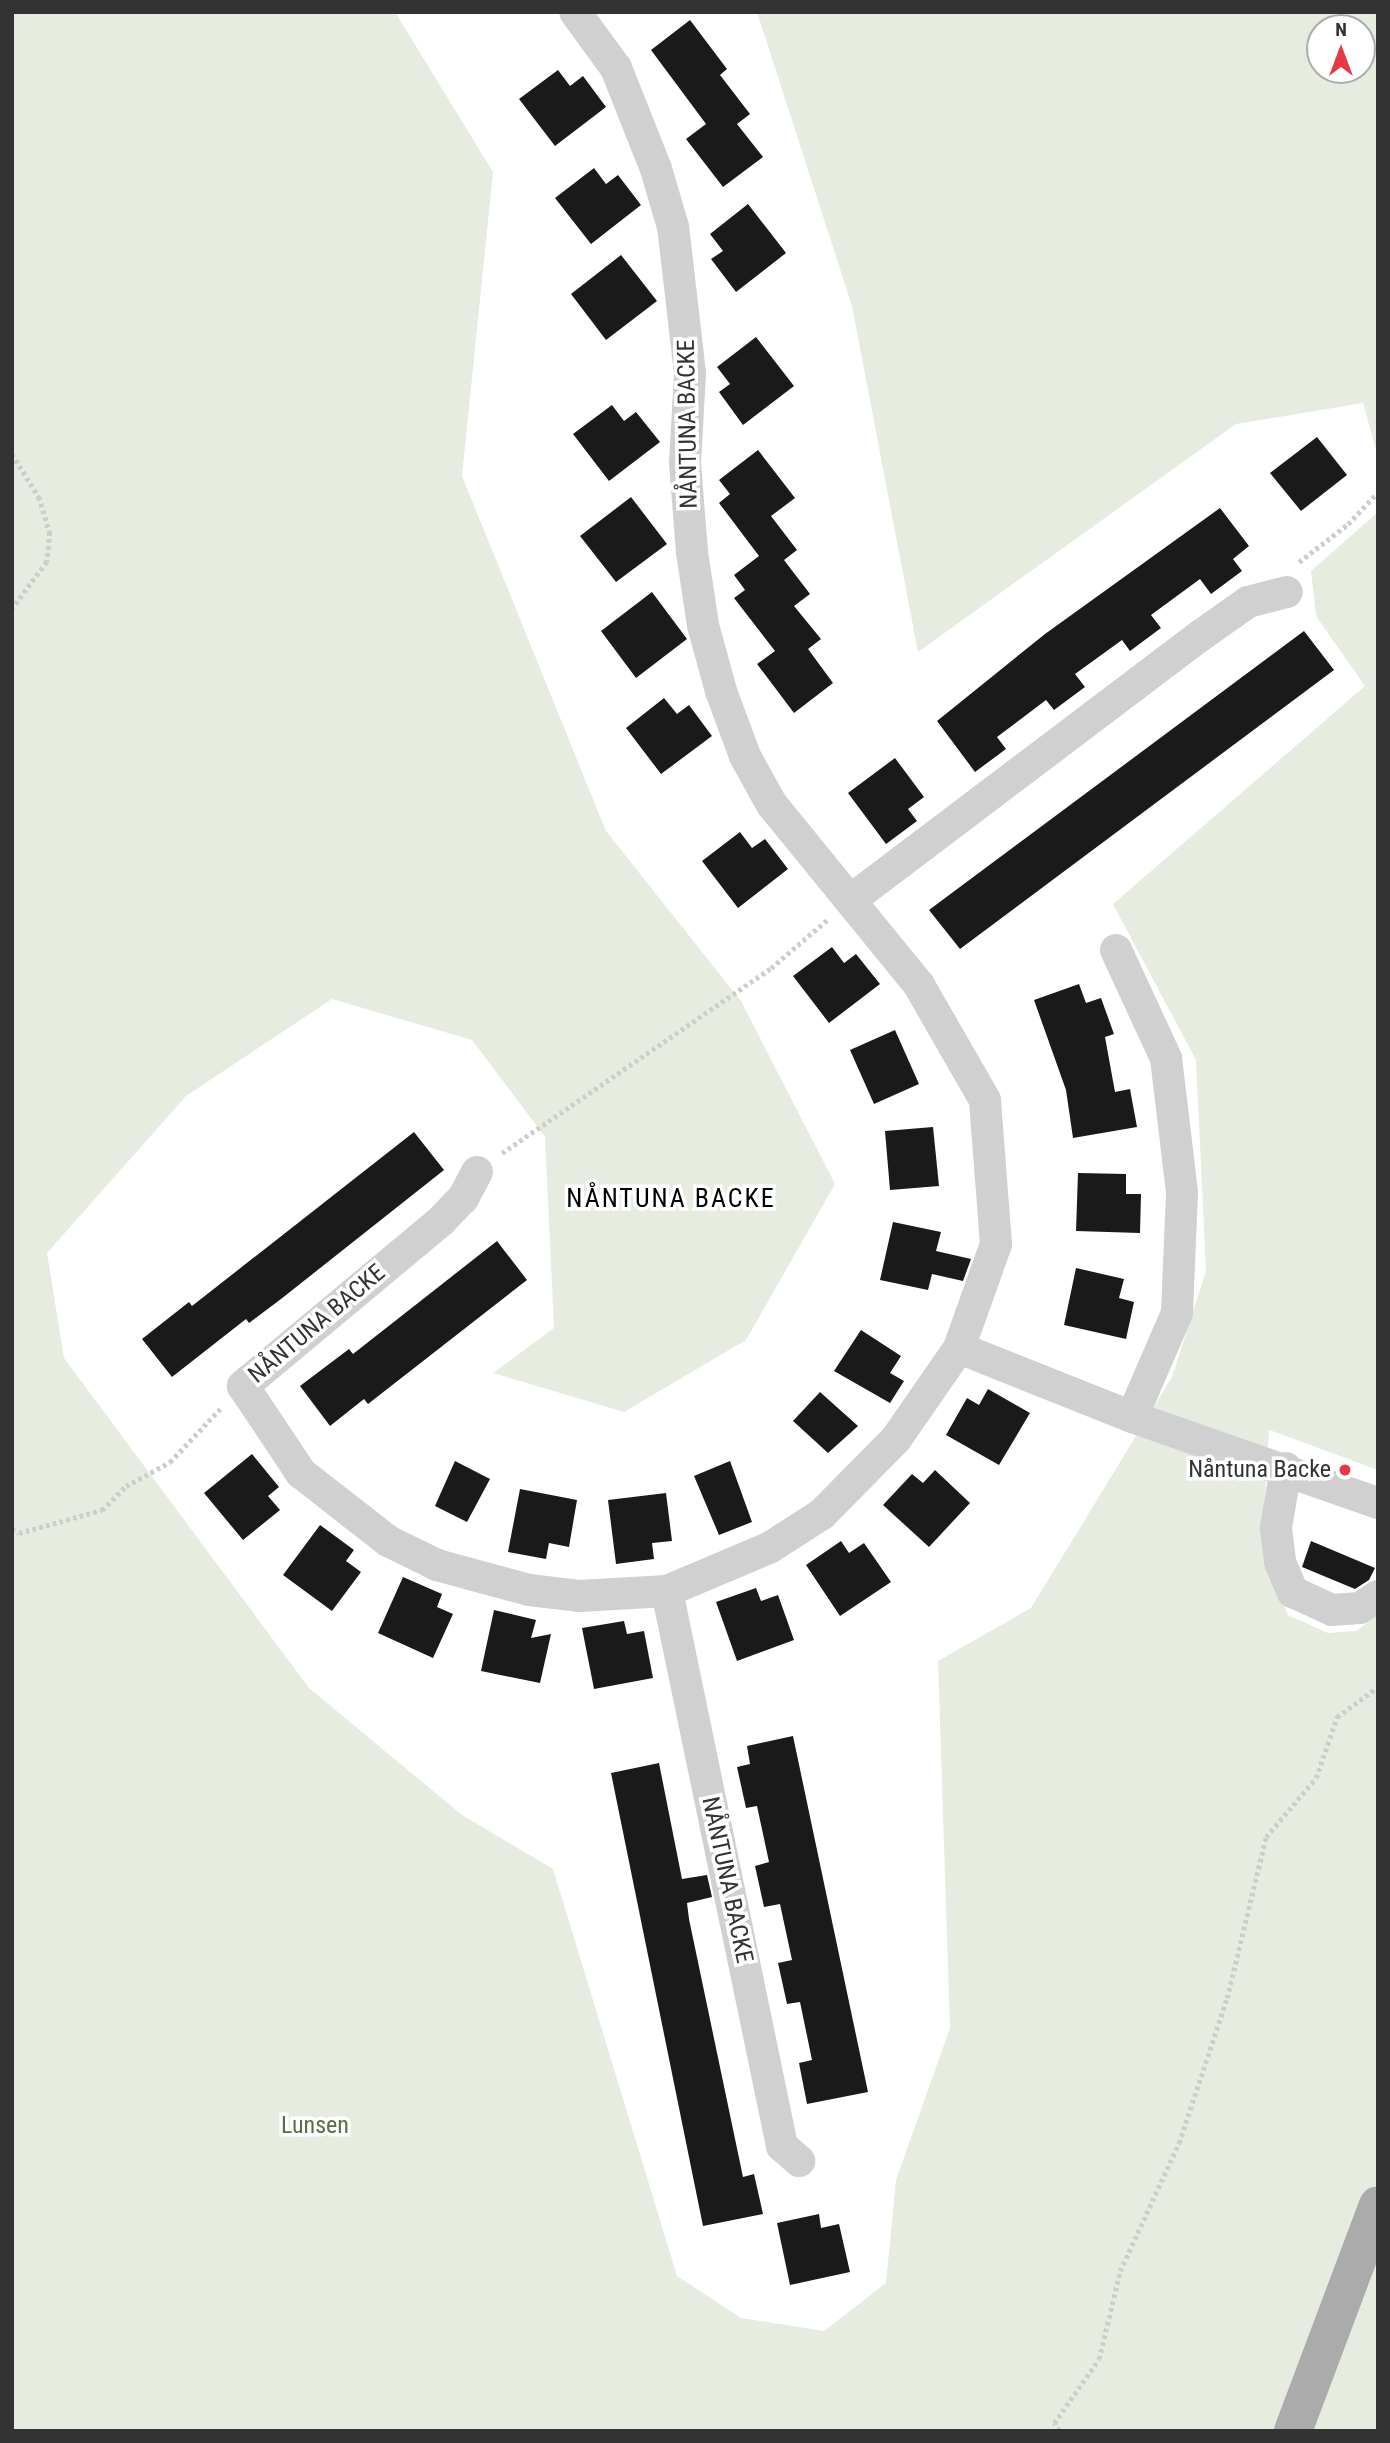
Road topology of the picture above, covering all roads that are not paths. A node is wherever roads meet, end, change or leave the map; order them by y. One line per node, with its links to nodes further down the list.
1 (575, 12): 3 (street, NÅNTUNA BACKE)
2 (1287, 592): 3 (street)
3 (852, 899): 6 (street, NÅNTUNA BACKE)
4 (1116, 950): 7 (street)
5 (477, 1172): 10 (street, NÅNTUNA BACKE)
6 (959, 1348): 7 (street); 10 (street, NÅNTUNA BACKE)
7 (1132, 1417): 8 (street)
8 (1286, 1468): 9 (street); 11 (street)
9 (1378, 1503)
10 (667, 1591): 12 (street, NÅNTUNA BACKE)
11 (1378, 1596)
12 (799, 2161)
13 (1378, 2205): 14 (main road)
14 (1293, 2431)

